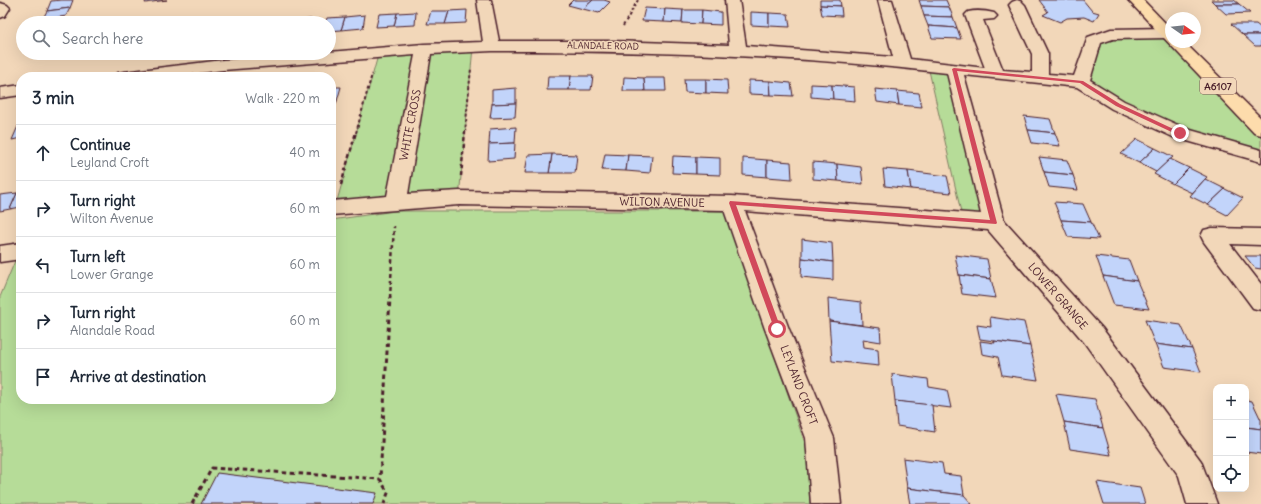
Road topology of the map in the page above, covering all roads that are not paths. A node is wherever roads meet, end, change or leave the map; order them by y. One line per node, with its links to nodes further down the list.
1 (484, 0): 11 (street)
2 (732, 0): 14 (street)
3 (886, 0): 17 (street)
4 (1135, 0): 9 (main road, A6107)
5 (1017, 5): 21 (street)
6 (0, 8): 7 (street)
7 (0, 13)
8 (989, 16): 20 (street)
9 (1165, 33)
10 (1165, 38): 22 (street)
11 (492, 46): 13 (street, ALANDALE ROAD); 14 (street, ALANDALE ROAD)
12 (1180, 48): 25 (main road, A6107)
13 (424, 49): 15 (street, ALANDALE ROAD); 27 (street, WHITE CROSS)
14 (738, 50): 17 (street, ALANDALE ROAD)
15 (336, 55)
16 (275, 60): 19 (street, ALANDALE ROAD)
17 (903, 63): 18 (street, ALANDALE ROAD)
18 (954, 69): 20 (street, ALANDALE ROAD); 30 (street, LOWER GRANGE)
19 (162, 72)
20 (996, 74): 21 (street, ALANDALE ROAD)
21 (1040, 78): 22 (street, ALANDALE ROAD)
22 (1081, 82): 26 (street, ALANDALE ROAD)
23 (16, 91): 24 (street)
24 (0, 93)
25 (1261, 129)
26 (1261, 156)
27 (396, 202): 28 (street, WILTON AVENUE); 29 (street, WILTON AVENUE)
28 (732, 203): 30 (street, WILTON AVENUE); 35 (street, LEYLAND CROFT)
29 (336, 208)
30 (994, 223): 36 (street, LOWER GRANGE)
31 (1261, 237): 34 (street)
32 (16, 252): 33 (street)
33 (0, 254)
34 (1261, 300)
35 (826, 504)
36 (1202, 504)

